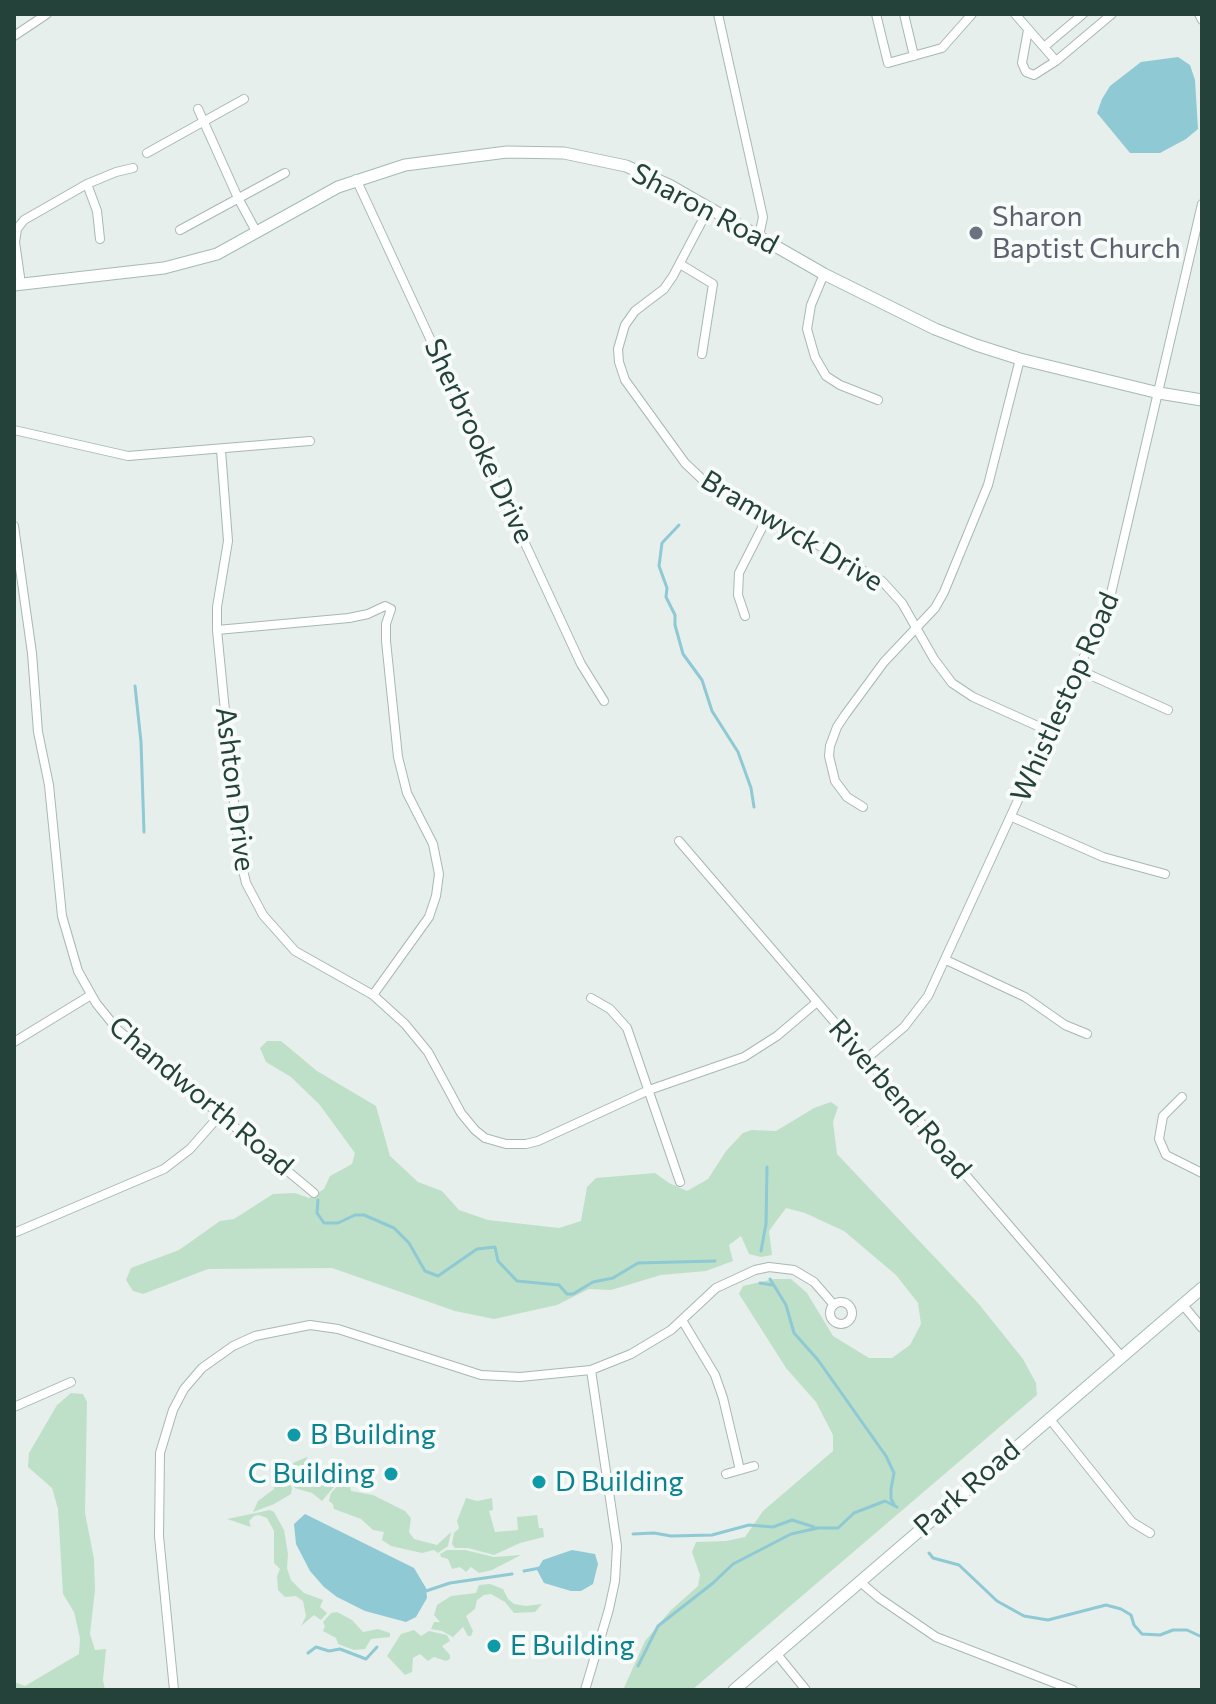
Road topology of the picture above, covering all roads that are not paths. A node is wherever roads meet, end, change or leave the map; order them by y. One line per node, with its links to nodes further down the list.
1 (47, 14): 12 (street)
2 (718, 14): 29 (street)
3 (876, 14): 14 (street)
4 (904, 14): 14 (street)
5 (972, 14): 14 (street)
6 (1015, 14): 11 (street)
7 (1083, 14): 13 (street)
8 (1112, 14): 15 (street)
9 (1199, 14): 10 (street)
10 (1202, 20)
11 (1028, 30): 13 (street); 15 (street)
12 (14, 36)
13 (1044, 47): 15 (street)
14 (914, 56)
15 (1056, 61)
16 (244, 99): 18 (street)
17 (198, 109): 18 (street)
18 (203, 122): 19 (street); 24 (street)
19 (147, 153)
20 (133, 168): 23 (street)
21 (285, 173): 24 (street)
22 (356, 179): 26 (main road, Sharon Road); 28 (main road, Sharon Road); 49 (street, Sherbrooke Drive)
23 (87, 184): 30 (street); 34 (street)
24 (238, 198): 27 (street); 28 (street)
25 (1202, 204): 31 (street, Whistlestop Road)
26 (709, 208): 29 (main road, Sharon Road); 32 (street, Bramwyck Drive)
27 (180, 230)
28 (257, 233): 34 (main road, Sharon Road)
29 (759, 236): 33 (main road, Sharon Road)
30 (100, 239)
31 (1198, 240): 37 (street, Whistlestop Road)
32 (680, 264): 35 (street); 43 (street, Bramwyck Drive)
33 (824, 274): 36 (main road, Sharon Road); 38 (street)
34 (17, 284)
35 (702, 354)
36 (1020, 359): 37 (main road, Sharon Road); 46 (street)
37 (1159, 393): 39 (main road, Sharon Road); 48 (street, Whistlestop Road)
38 (878, 400)
39 (1202, 400)
40 (14, 430): 42 (street)
41 (310, 441): 42 (street)
42 (221, 450): 47 (street, Ashton Drive)
43 (767, 518): 45 (street); 46 (street, Bramwyck Drive)
44 (14, 526): 57 (street, Chandworth Road)
45 (745, 616)
46 (915, 628): 51 (street, Bramwyck Drive); 52 (street)
47 (217, 630): 58 (street, Ashton Drive); 58 (street)
48 (1079, 670): 50 (street); 51 (street, Whistlestop Road)
49 (604, 701)
50 (1168, 710)
51 (1051, 732): 53 (street, Whistlestop Road)
52 (863, 807)
53 (1012, 817): 55 (street); 56 (street, Whistlestop Road)
54 (679, 841): 60 (street, Riverbend Road)
55 (1165, 874)
56 (946, 960): 61 (street); 63 (street, Whistlestop Road)
57 (91, 995): 62 (street); 66 (street, Chandworth Road)
58 (373, 995): 64 (street, Ashton Drive)
59 (591, 998): 64 (street)
60 (817, 1002): 63 (street, Riverbend Road); 64 (street, Ashton Drive)
61 (1087, 1034)
62 (14, 1042)
63 (866, 1059): 76 (street, Riverbend Road)
64 (649, 1090): 68 (street)
65 (1182, 1097): 67 (street)
66 (220, 1115): 69 (street, Chandworth Road); 70 (street)
67 (1202, 1173)
68 (680, 1182)
69 (314, 1193)
70 (14, 1233)
71 (1202, 1288): 73 (main road, Park Road)
72 (834, 1305): 74 (street)
73 (1183, 1305): 75 (street); 76 (main road, Park Road)
74 (682, 1320): 77 (street); 82 (street)
75 (1202, 1328)
76 (1122, 1357): 80 (main road, Park Road)
77 (591, 1370): 87 (street); 88 (street)
78 (71, 1382): 79 (street)
79 (14, 1407)
80 (1049, 1418): 84 (street); 85 (main road, Park Road)
81 (754, 1466): 82 (street)
82 (740, 1470): 83 (street)
83 (726, 1474)
84 (1150, 1533)
85 (859, 1581): 86 (main road, Park Road); 91 (street)
86 (776, 1653): 89 (main road, Park Road); 90 (street)
87 (174, 1690)
88 (585, 1690)
89 (734, 1690)
90 (806, 1690)
91 (1073, 1690)

